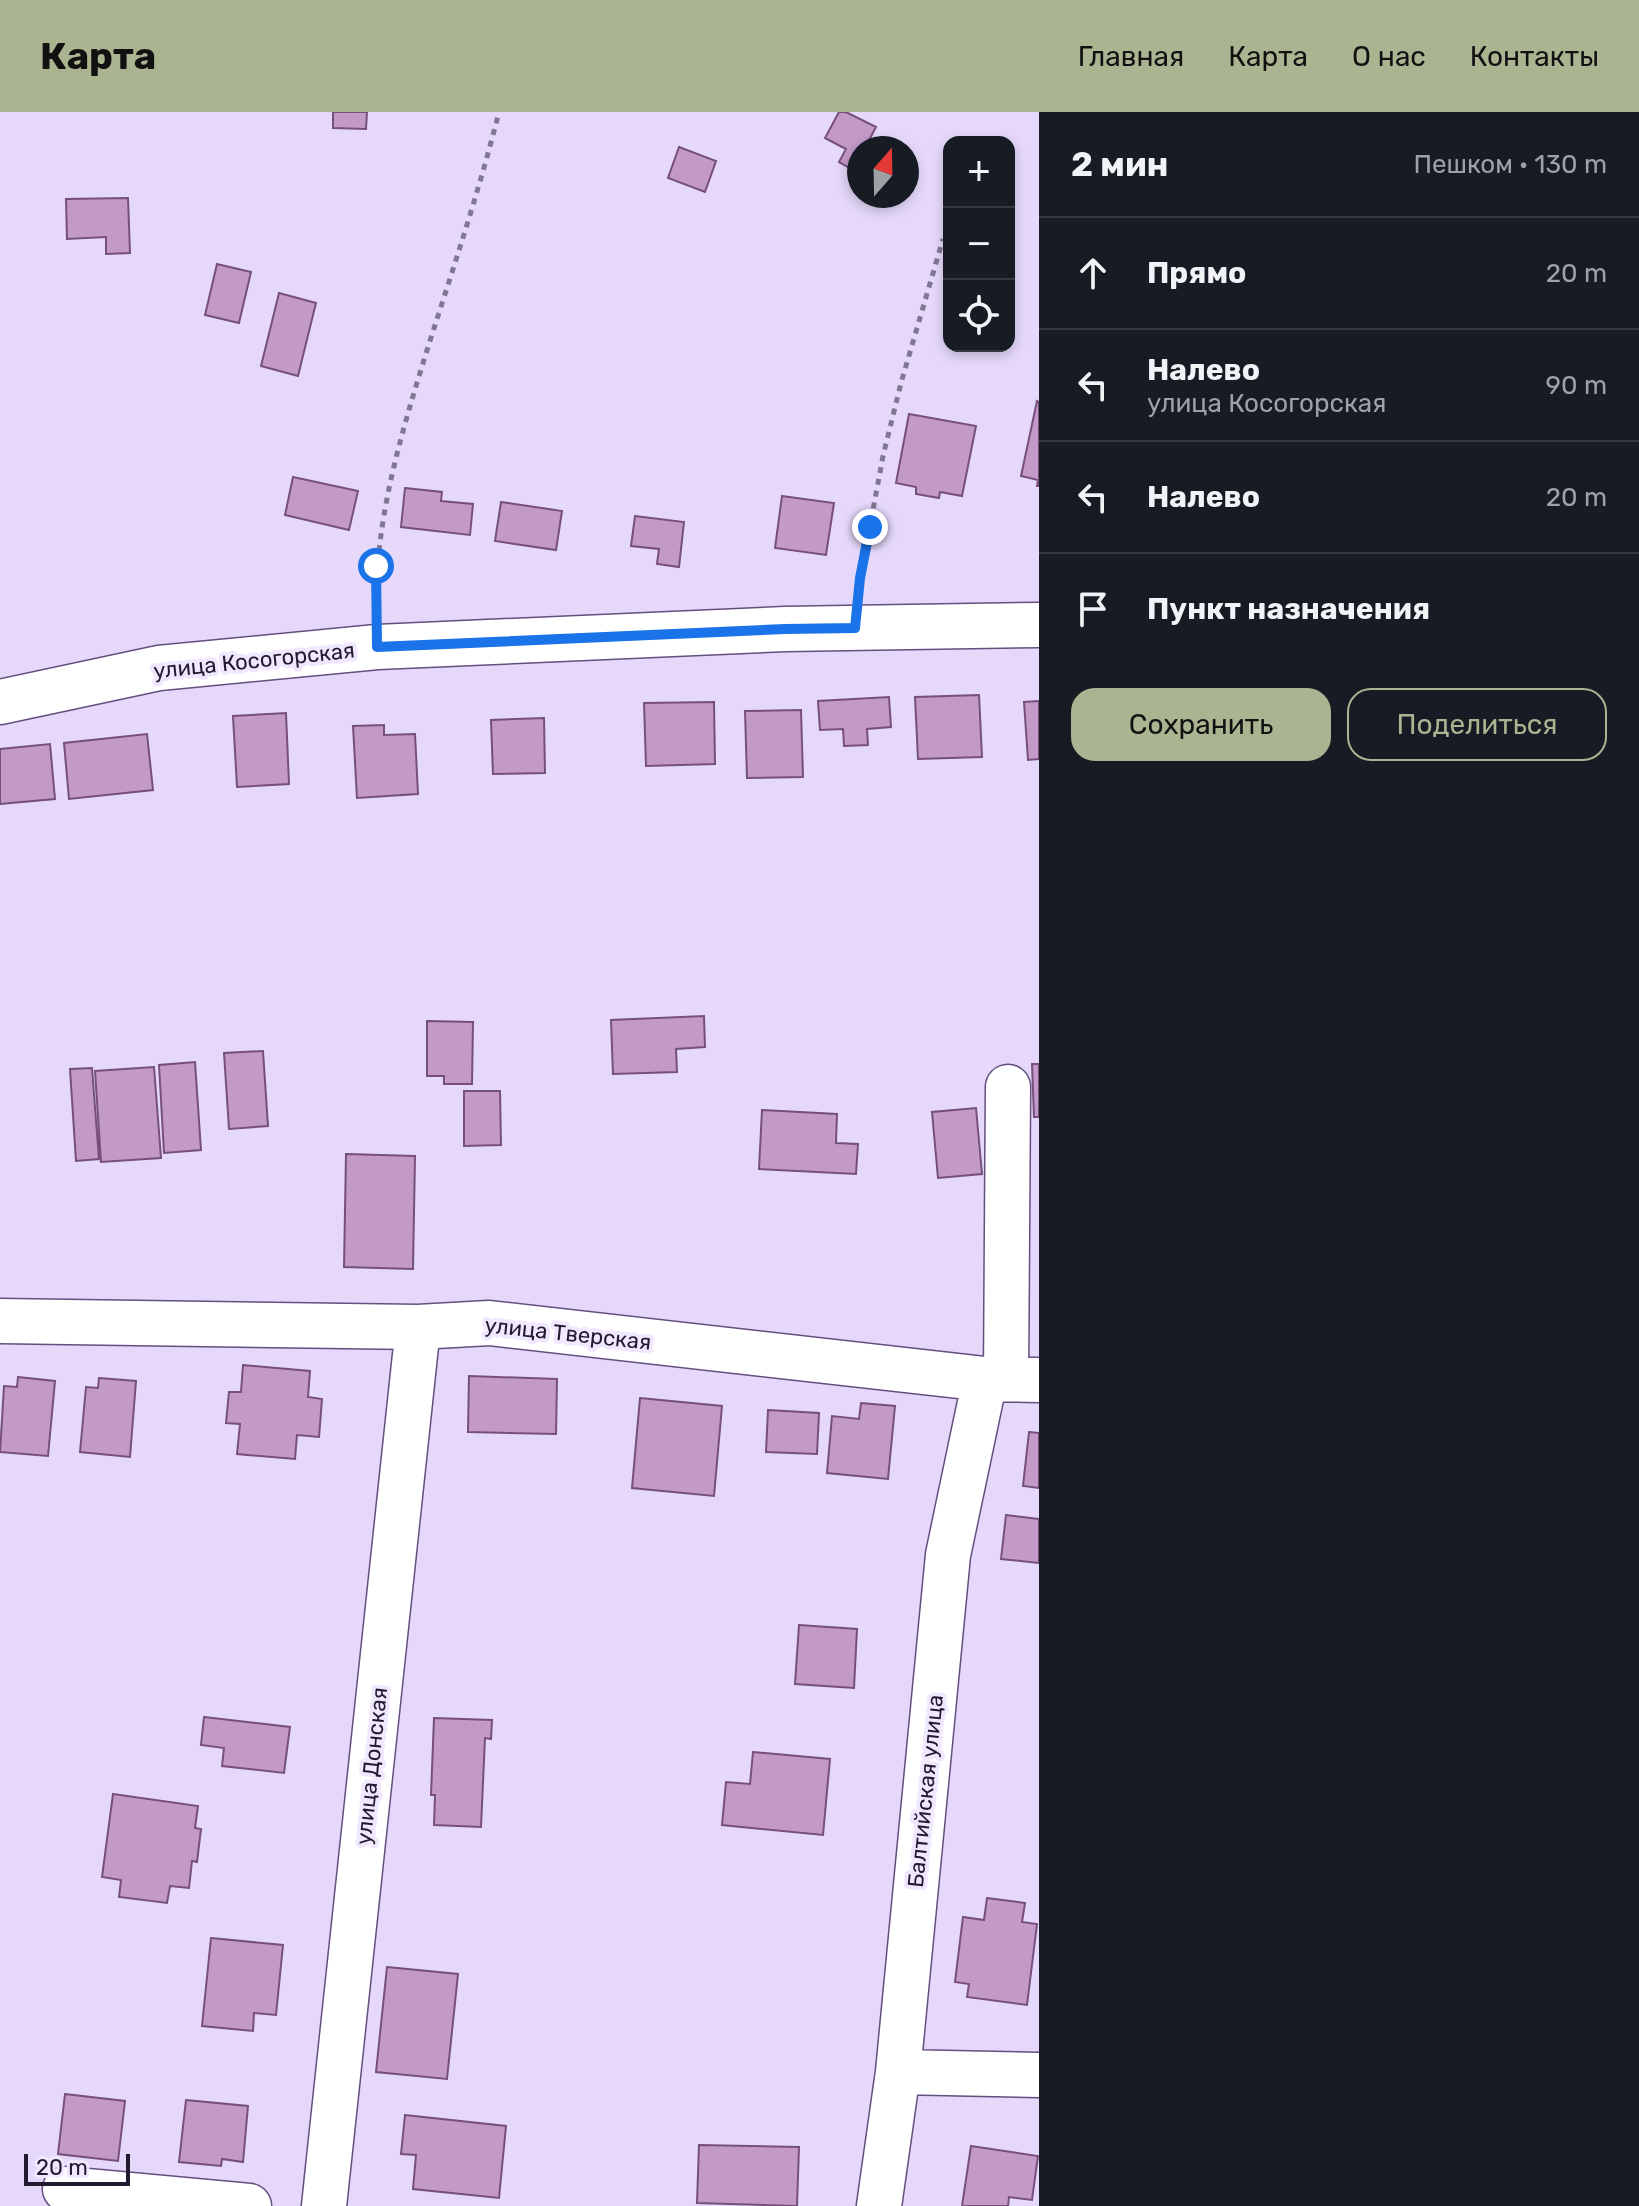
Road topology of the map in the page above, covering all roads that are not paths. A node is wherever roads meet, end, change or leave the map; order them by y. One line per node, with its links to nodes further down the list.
1 (1039, 625): 2 (street, улица Косогорская)
2 (0, 702)
3 (1008, 1087): 6 (street, Балтийская улица)
4 (0, 1321): 5 (street, улица Тверская)
5 (418, 1327): 6 (street, улица Тверская); 11 (street, улица Донская)
6 (1010, 1379): 7 (street, Балтийская улица)
7 (898, 2072): 8 (street); 12 (street, Балтийская улица)
8 (1039, 2075)
9 (65, 2189): 10 (street)
10 (249, 2206)
11 (324, 2206)
12 (879, 2206)

